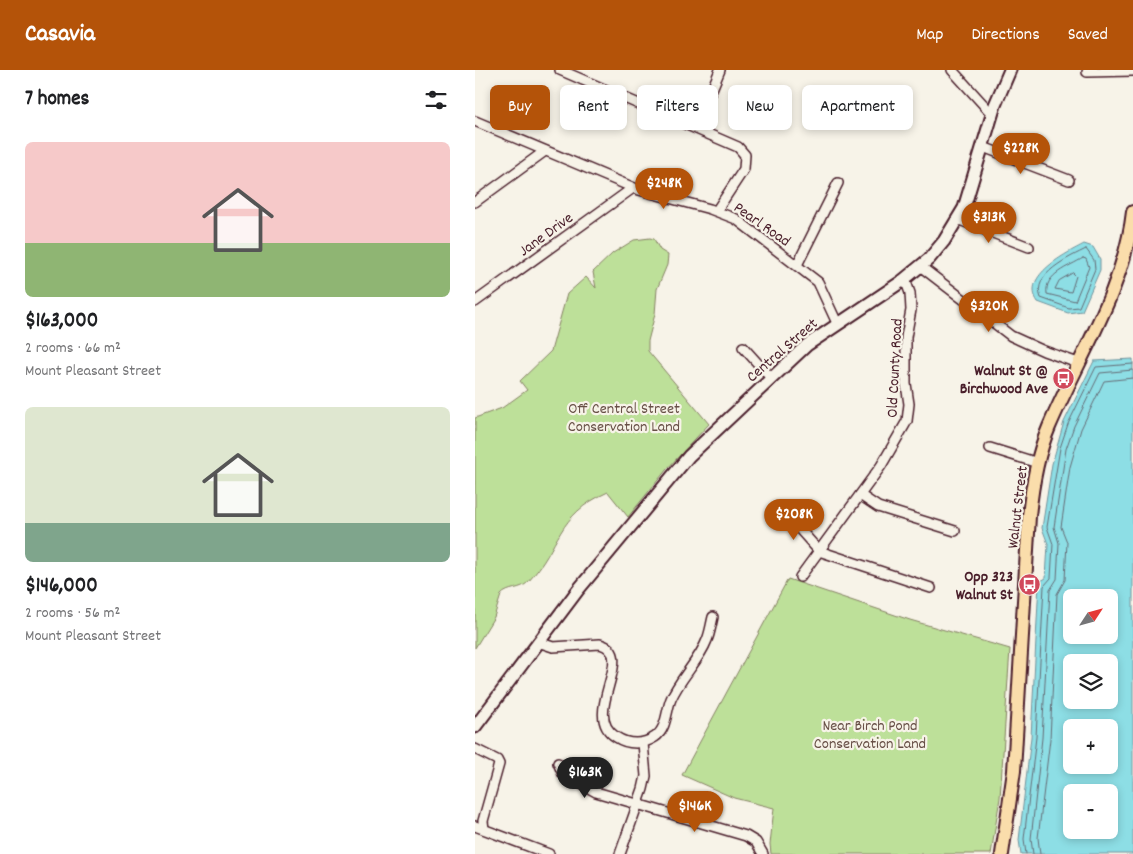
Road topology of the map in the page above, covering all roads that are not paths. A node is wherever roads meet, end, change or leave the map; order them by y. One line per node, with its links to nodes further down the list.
1 (560, 70): 8 (street)
2 (720, 70): 7 (street)
3 (952, 70): 9 (street)
4 (1010, 70): 9 (street, Central Street)
5 (1133, 71): 6 (street)
6 (1087, 72)
7 (714, 85)
8 (637, 103)
9 (993, 114): 12 (street, Central Street)
10 (475, 121): 13 (street, Pearl Road)
11 (700, 130): 18 (street)
12 (983, 147): 14 (street); 20 (street, Central Street)
13 (545, 151): 16 (street, Pearl Road); 17 (street)
14 (1069, 180)
15 (838, 183): 22 (street)
16 (633, 188): 18 (street, Pearl Road); 25 (street, Jane Drive)
17 (475, 202)
18 (717, 210): 22 (street, Pearl Road)
19 (1133, 212): 28 (main road, Walnut Street)
20 (957, 219): 21 (street); 23 (street, Central Street)
21 (1029, 246)
22 (797, 266): 26 (street, Pearl Road)
23 (921, 266): 24 (street, Central Street); 28 (street)
24 (905, 279): 26 (street, Central Street); 32 (street, Old County Road)
25 (475, 302)
26 (837, 323): 29 (street, Central Street)
27 (743, 347): 29 (street)
28 (1078, 363): 31 (main road, Walnut Street)
29 (771, 378): 39 (street, Central Street)
30 (990, 448): 31 (street)
31 (1038, 463): 49 (main road, Walnut Street)
32 (860, 495): 34 (street); 35 (street, Old County Road)
33 (787, 515): 35 (street)
34 (955, 530)
35 (819, 551): 36 (street, Old County Road); 37 (street)
36 (800, 577)
37 (931, 588)
38 (713, 617): 41 (street)
39 (538, 642): 40 (street, Central Street); 41 (street)
40 (475, 727)
41 (643, 744): 44 (street)
42 (475, 749): 45 (street)
43 (558, 763): 44 (street)
44 (636, 805): 46 (street); 48 (street)
45 (479, 827): 47 (street)
46 (762, 852)
47 (549, 854)
48 (620, 854)
49 (1002, 854)

